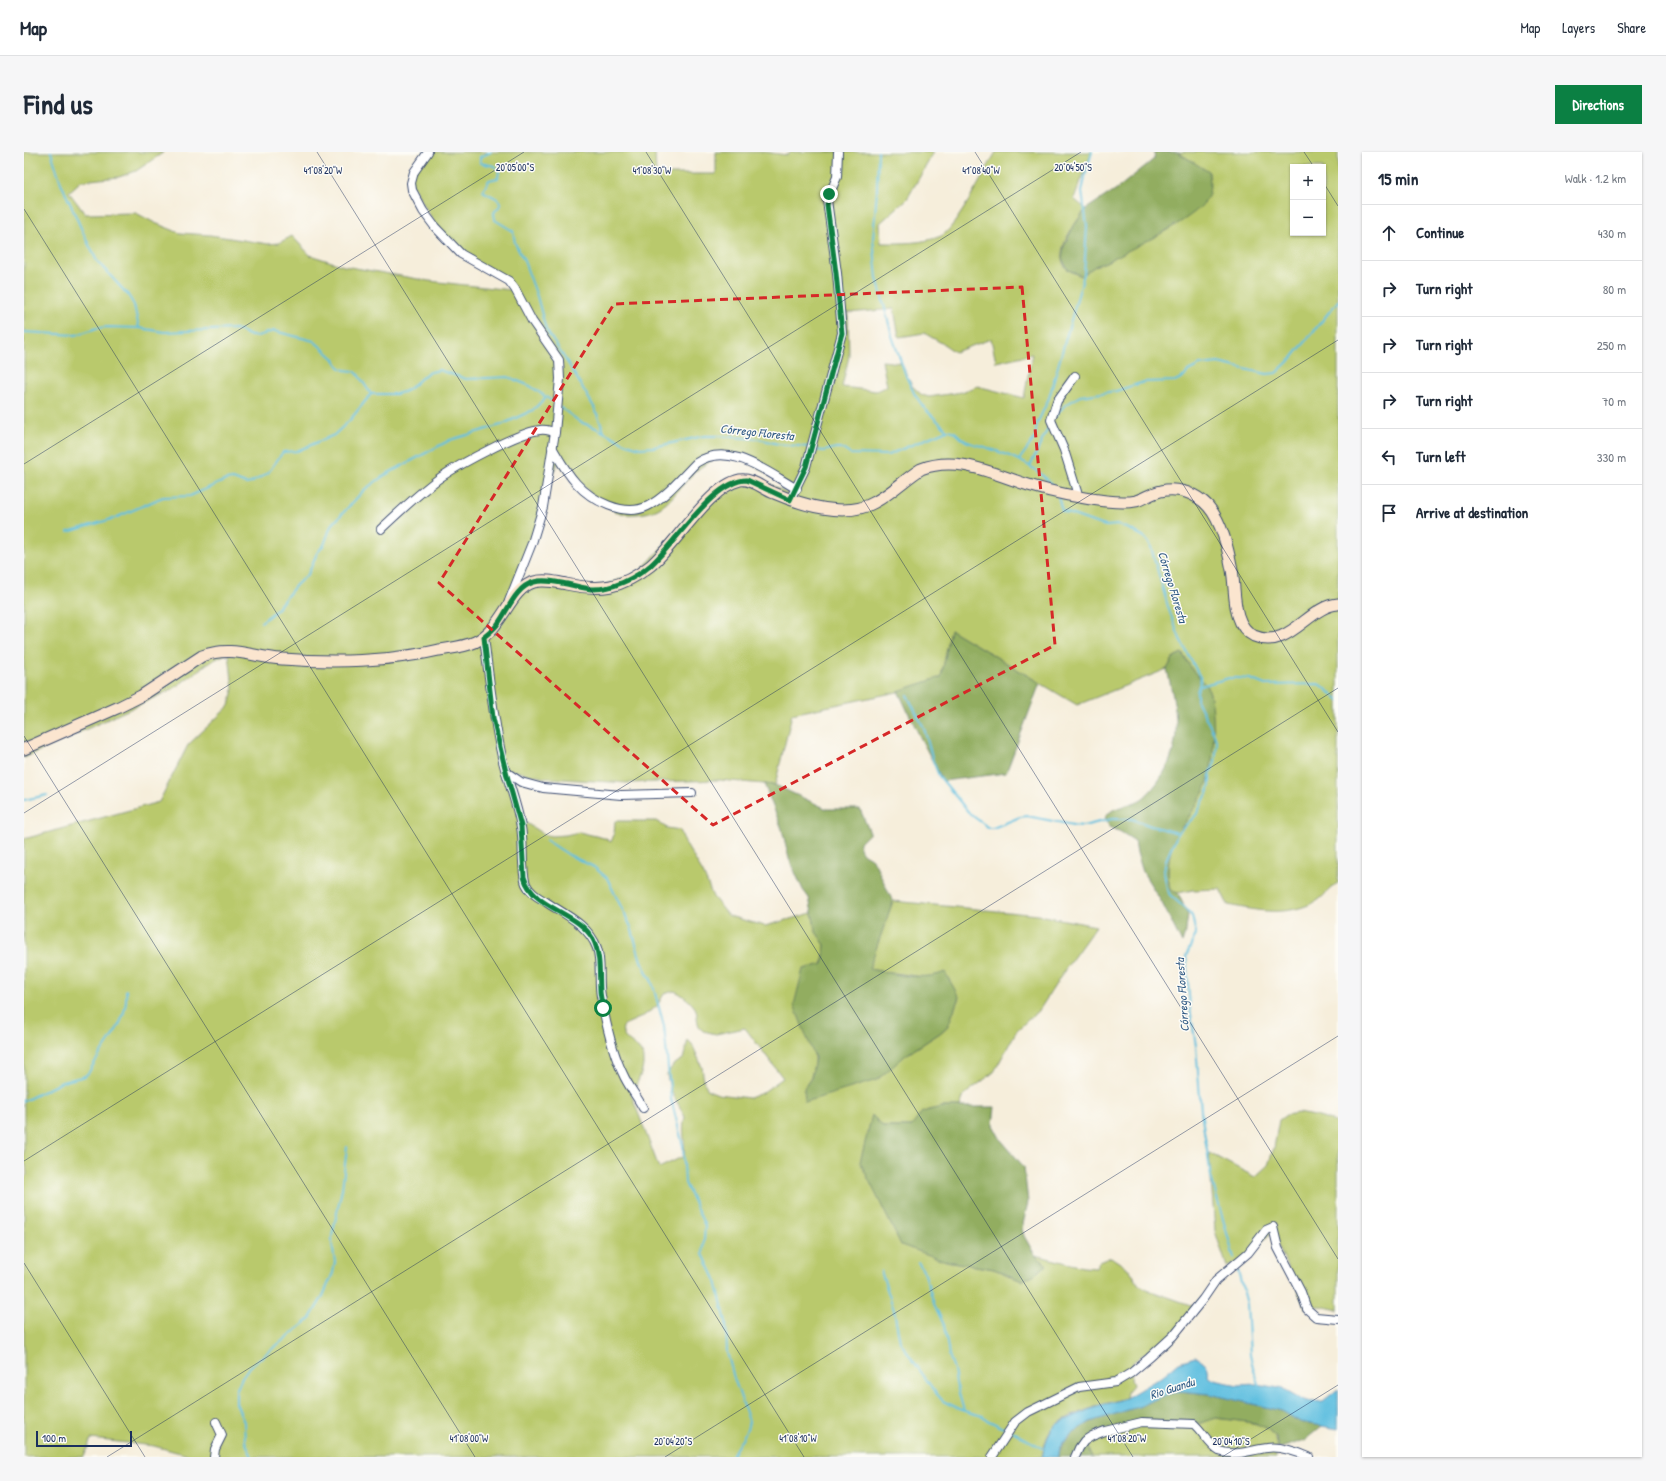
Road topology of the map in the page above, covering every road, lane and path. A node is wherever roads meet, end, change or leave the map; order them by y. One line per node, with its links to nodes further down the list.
1 (428, 152): 4 (street)
2 (838, 152): 6 (street)
3 (1075, 376): 7 (street)
4 (555, 432): 5 (street); 9 (street)
5 (552, 446): 6 (street); 11 (street)
6 (797, 489): 8 (street)
7 (1078, 496): 8 (main road); 10 (main road)
8 (790, 500): 11 (main road)
9 (381, 529)
10 (1338, 604)
11 (506, 610): 12 (main road)
12 (484, 637): 13 (main road); 14 (street)
13 (24, 749)
14 (506, 772): 15 (street); 16 (street)
15 (692, 793)
16 (643, 1108)
17 (1338, 1319): 20 (street)
18 (216, 1422): 19 (street)
19 (214, 1457)
20 (992, 1457)
21 (1075, 1457): 22 (street)
22 (1309, 1457)

